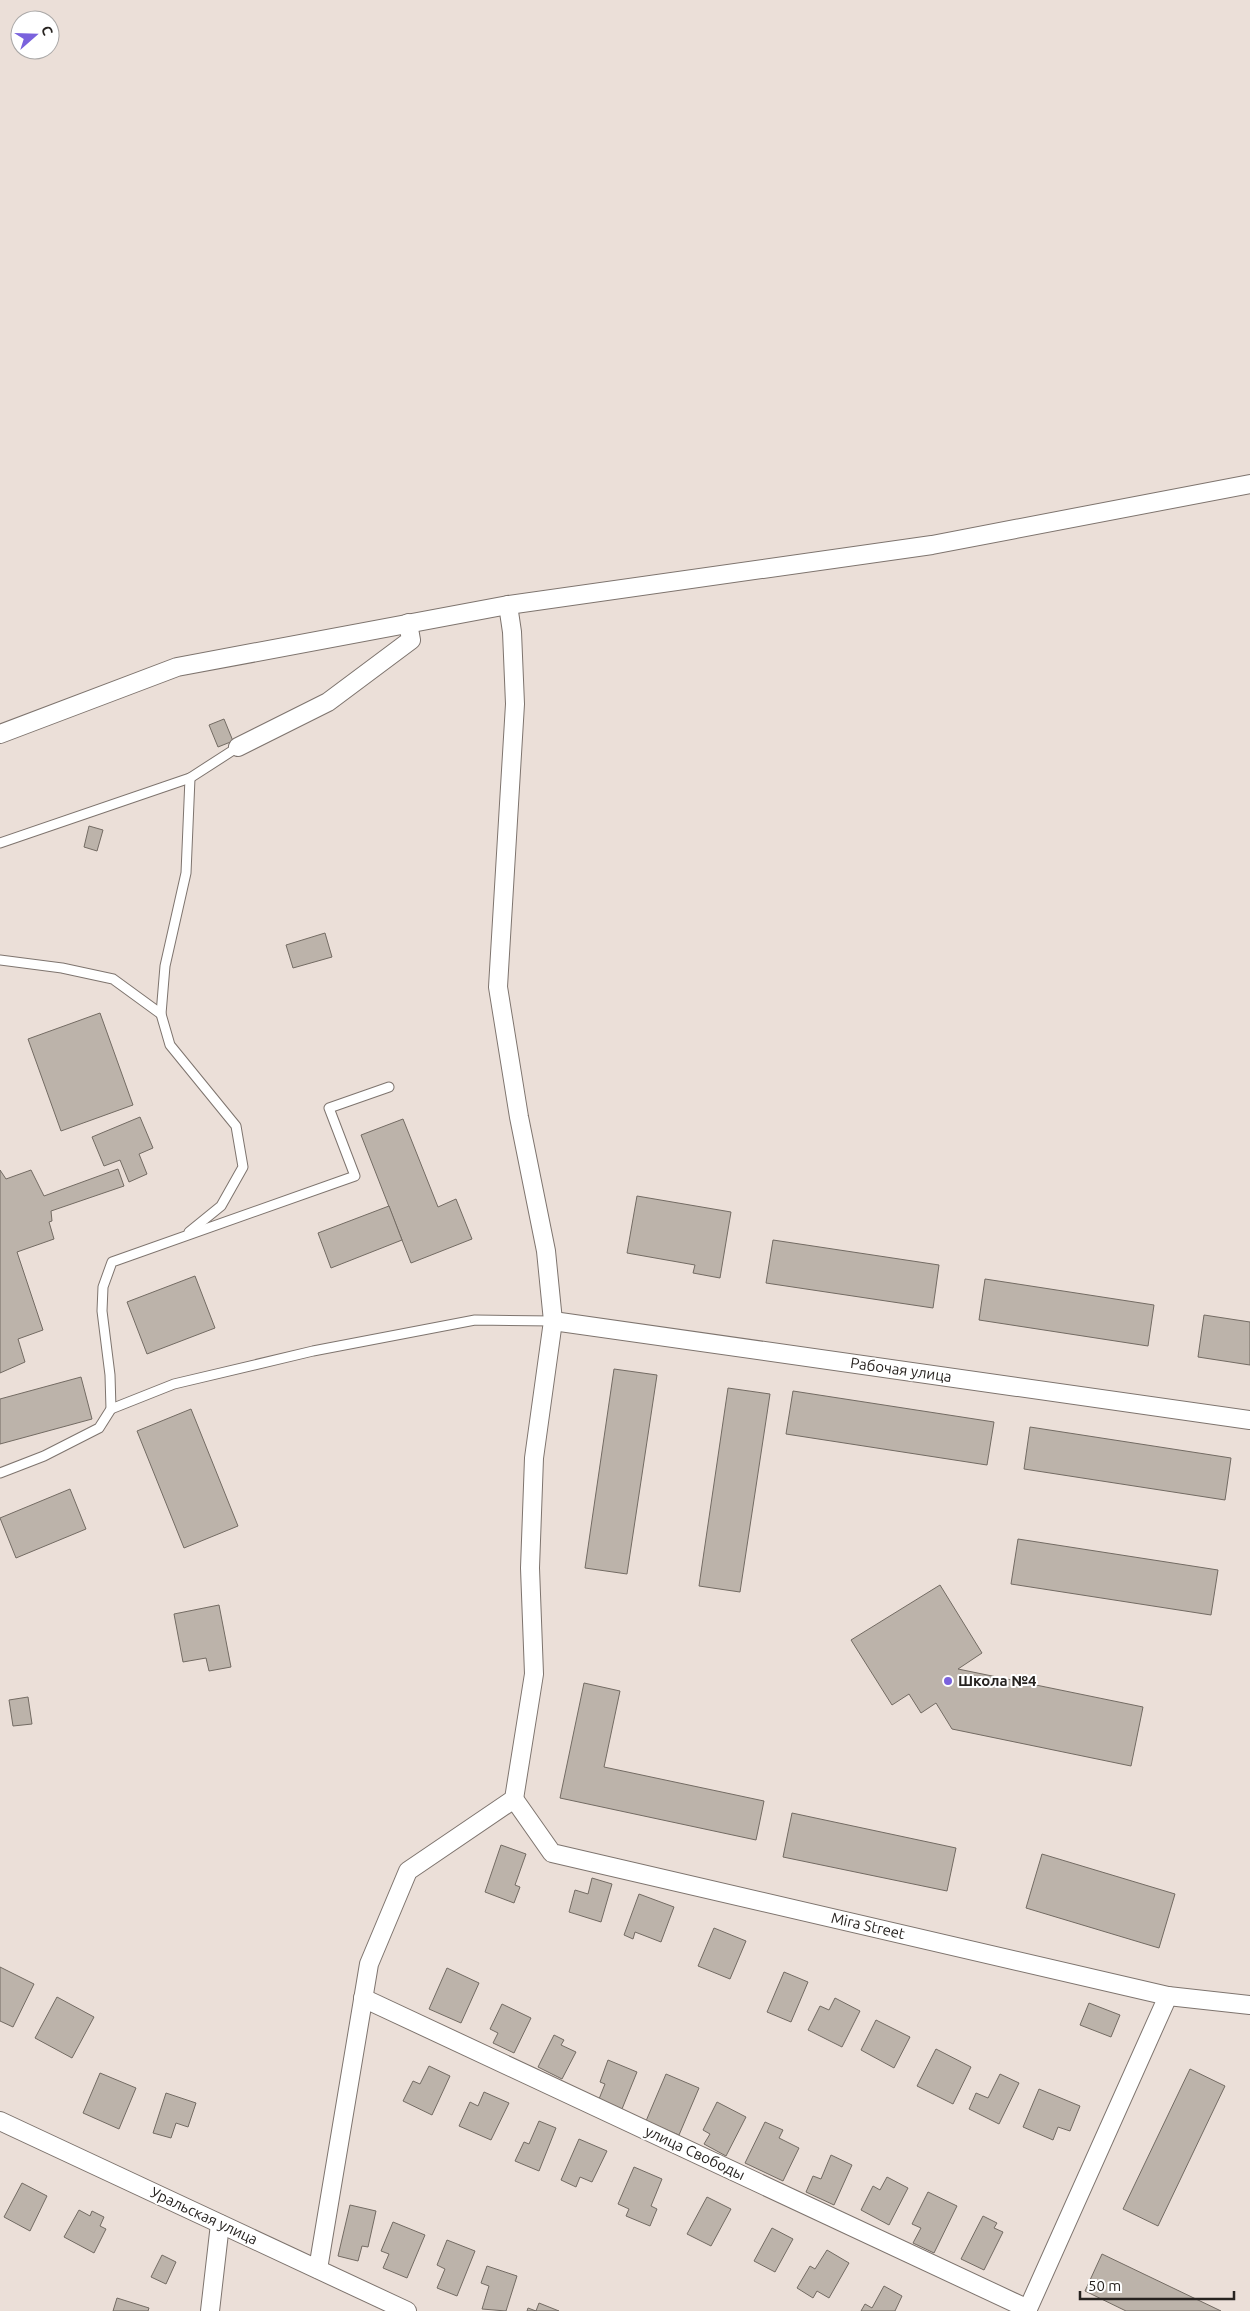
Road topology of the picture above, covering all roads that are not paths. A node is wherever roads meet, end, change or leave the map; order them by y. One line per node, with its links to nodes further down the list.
1 (1250, 484): 2 (street)
2 (508, 605): 3 (street); 12 (street)
3 (408, 623): 4 (street); 5 (street)
4 (0, 734)
5 (238, 747): 6 (lane)
6 (190, 778): 7 (lane); 9 (lane)
7 (0, 843)
8 (0, 960): 9 (lane)
9 (161, 1014): 11 (lane)
10 (389, 1087): 11 (lane)
11 (183, 1237): 13 (lane)
12 (553, 1321): 13 (lane); 14 (street, Рабочая улица); 16 (street)
13 (111, 1409): 15 (lane)
14 (1250, 1420)
15 (0, 1473)
16 (514, 1799): 17 (street, Mira Street); 18 (street)
17 (1168, 1996): 19 (street, Mira Street); 23 (street)
18 (363, 1998): 22 (street); 23 (street, улица Свободы)
19 (1250, 2005)
20 (0, 2121): 21 (street, Уральская улица)
21 (220, 2224): 22 (street, Уральская улица); 24 (street)
22 (318, 2269): 25 (street, Уральская улица)
23 (1027, 2310)
24 (210, 2311)
25 (407, 2311)

